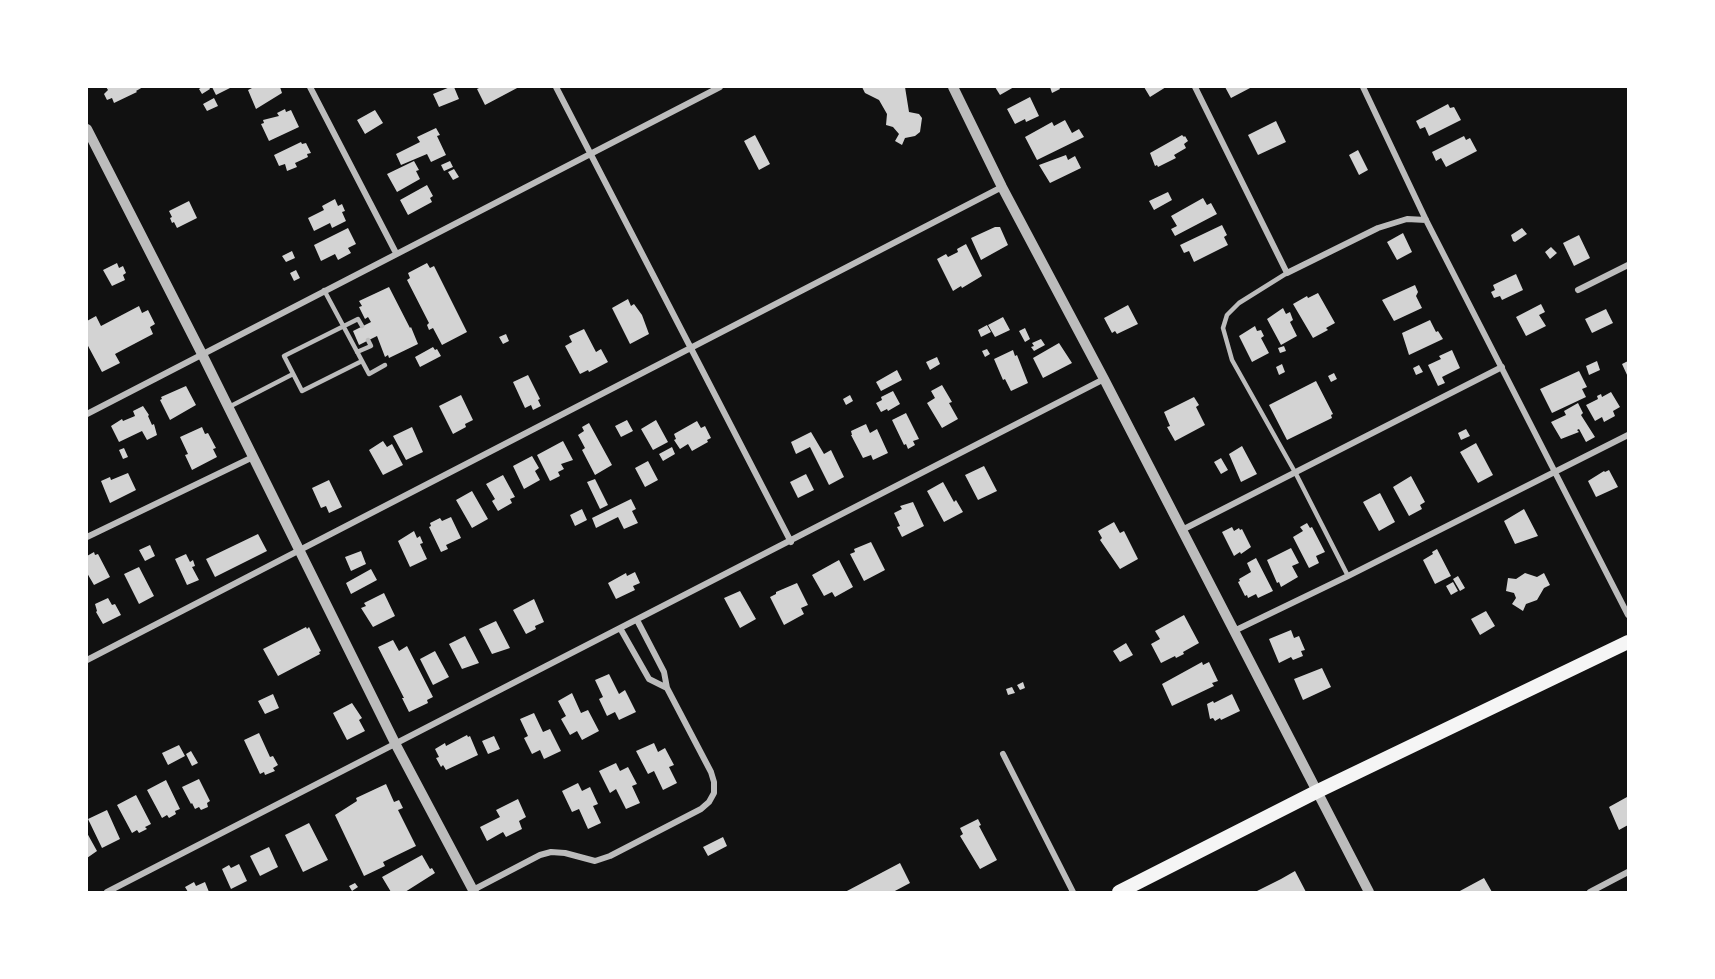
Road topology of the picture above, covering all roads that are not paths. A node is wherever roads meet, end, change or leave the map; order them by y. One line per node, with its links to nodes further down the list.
1 (310, 87): 11 (street)
2 (556, 87): 8 (street)
3 (720, 87): 8 (street)
4 (953, 87): 9 (street)
5 (1195, 87): 13 (street)
6 (1363, 87): 10 (street)
7 (87, 129): 21 (street)
8 (589, 153): 11 (street); 19 (street)
9 (1002, 187): 19 (street); 26 (street)
10 (1426, 220): 13 (street); 24 (street)
11 (396, 253): 14 (street)
12 (1628, 265): 15 (street)
13 (1287, 273): 32 (lane)
14 (324, 290): 16 (lane); 21 (street)
15 (1578, 290)
16 (344, 326): 17 (lane); 20 (lane); 25 (lane)
17 (362, 326)
18 (368, 340): 20 (lane)
19 (690, 349): 35 (street); 36 (street)
20 (357, 352): 22 (lane)
21 (202, 354): 27 (street); 28 (street)
22 (362, 361): 23 (lane); 25 (lane)
23 (385, 365)
24 (1502, 367): 31 (street); 32 (street)
25 (293, 374): 27 (lane)
26 (1104, 379): 33 (street); 35 (street)
27 (229, 407): 30 (street)
28 (87, 414)
29 (1628, 435): 31 (street)
30 (253, 457): 34 (street); 36 (street)
31 (1555, 470): 37 (street); 38 (street)
32 (1296, 474): 33 (street); 37 (lane)
33 (1182, 530): 41 (street)
34 (87, 537)
35 (791, 542): 39 (street)
36 (299, 551): 43 (street); 45 (street)
37 (1348, 576): 41 (street)
38 (1628, 615)
39 (637, 620): 40 (street); 44 (street)
40 (620, 628): 44 (street); 45 (street)
41 (1233, 631): 47 (street)
42 (1628, 642): 47 (main road)
43 (87, 660)
44 (667, 688): 49 (street)
45 (396, 745): 49 (street); 50 (street)
46 (1003, 754): 51 (street)
47 (1316, 792): 52 (main road); 53 (street)
48 (1628, 872): 54 (street)
49 (474, 891)
50 (107, 892)
51 (1073, 892)
52 (1119, 892)
53 (1369, 892)
54 (1590, 892)

